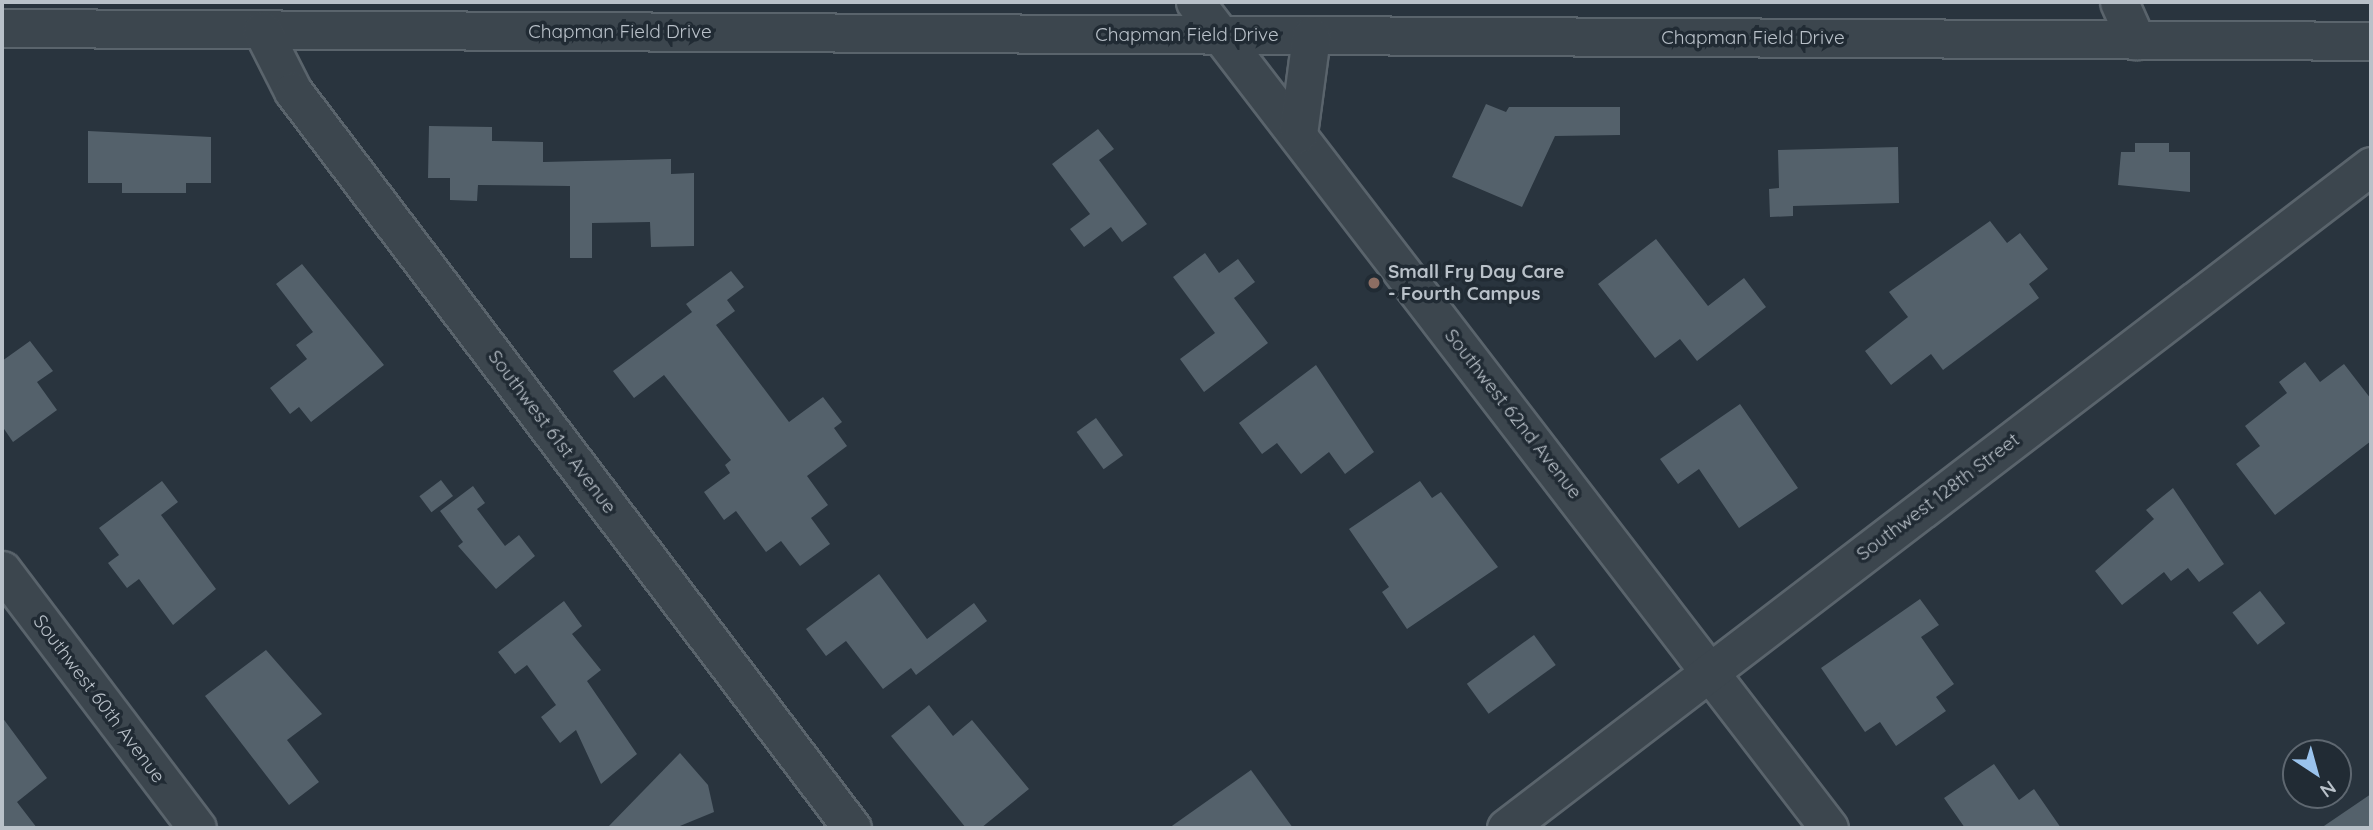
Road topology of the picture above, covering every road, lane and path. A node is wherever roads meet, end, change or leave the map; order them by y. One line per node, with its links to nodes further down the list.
1 (1195, 2): 5 (street, Southwest 62nd Avenue)
2 (2119, 2): 7 (street)
3 (2, 28): 4 (street, Chapman Field Drive)
4 (262, 30): 5 (street, Chapman Field Drive); 14 (street, Southwest 61st Avenue)
5 (1220, 34): 6 (street, Chapman Field Drive); 9 (street, Southwest 62nd Avenue)
6 (1311, 36): 7 (street, Chapman Field Drive); 9 (street)
7 (2136, 40): 8 (street, Chapman Field Drive)
8 (2369, 45)
9 (1298, 134): 12 (street, Southwest 62nd Avenue)
10 (2371, 166): 12 (street, Southwest 128th Street)
11 (2, 570): 13 (street, Southwest 60th Avenue)
12 (1710, 671): 15 (street, Southwest 128th Street); 16 (street, Southwest 62nd Avenue)
13 (197, 828)
14 (852, 828)
15 (1506, 828)
16 (1829, 828)

